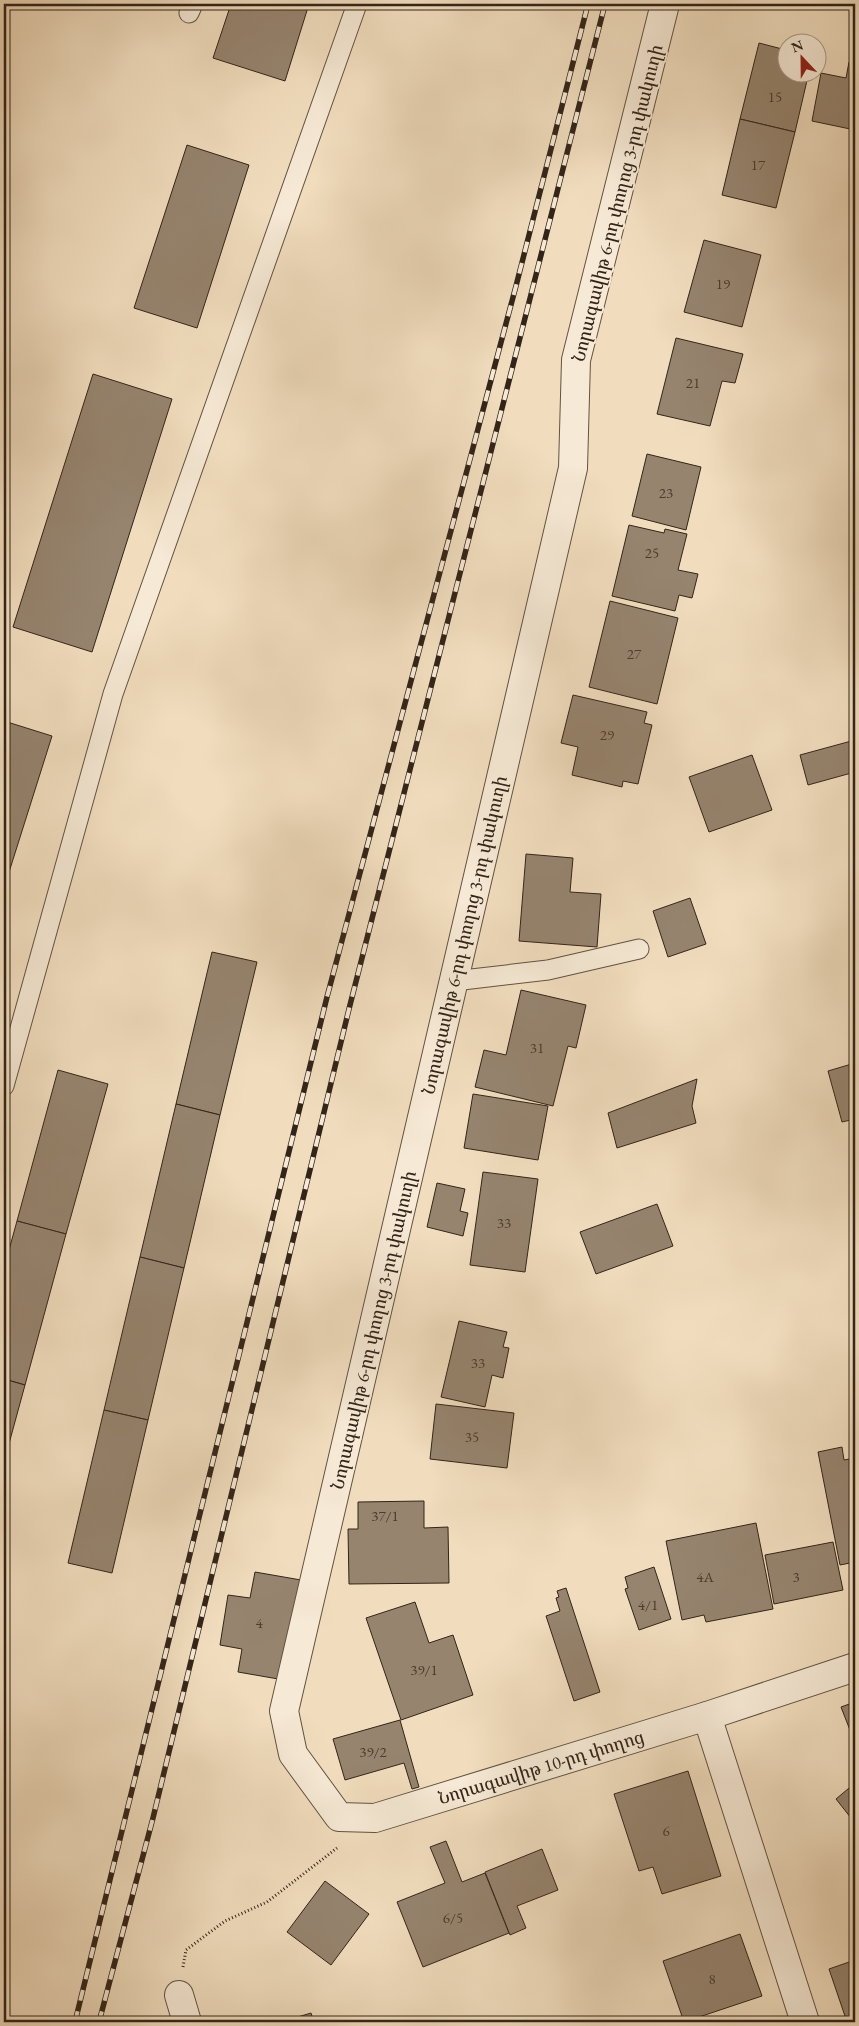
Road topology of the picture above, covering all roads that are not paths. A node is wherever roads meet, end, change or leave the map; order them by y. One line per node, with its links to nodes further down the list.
1 (357, 4): 5 (lane)
2 (665, 4): 4 (street, Նորագավիթ 6-րդ փողոց 3-րդ փակուղի)
3 (639, 949): 4 (lane)
4 (454, 981): 8 (street, Նորագավիթ 6-րդ փողոց 3-րդ փակուղի)
5 (4, 1086)
6 (855, 1667): 7 (street, Նորագավիթ 10-րդ փողոց)
7 (707, 1716): 8 (street, Նորագավիթ 10-րդ փողոց); 11 (street)
8 (375, 1818)
9 (179, 1996): 10 (street)
10 (187, 2022)
11 (805, 2022)

